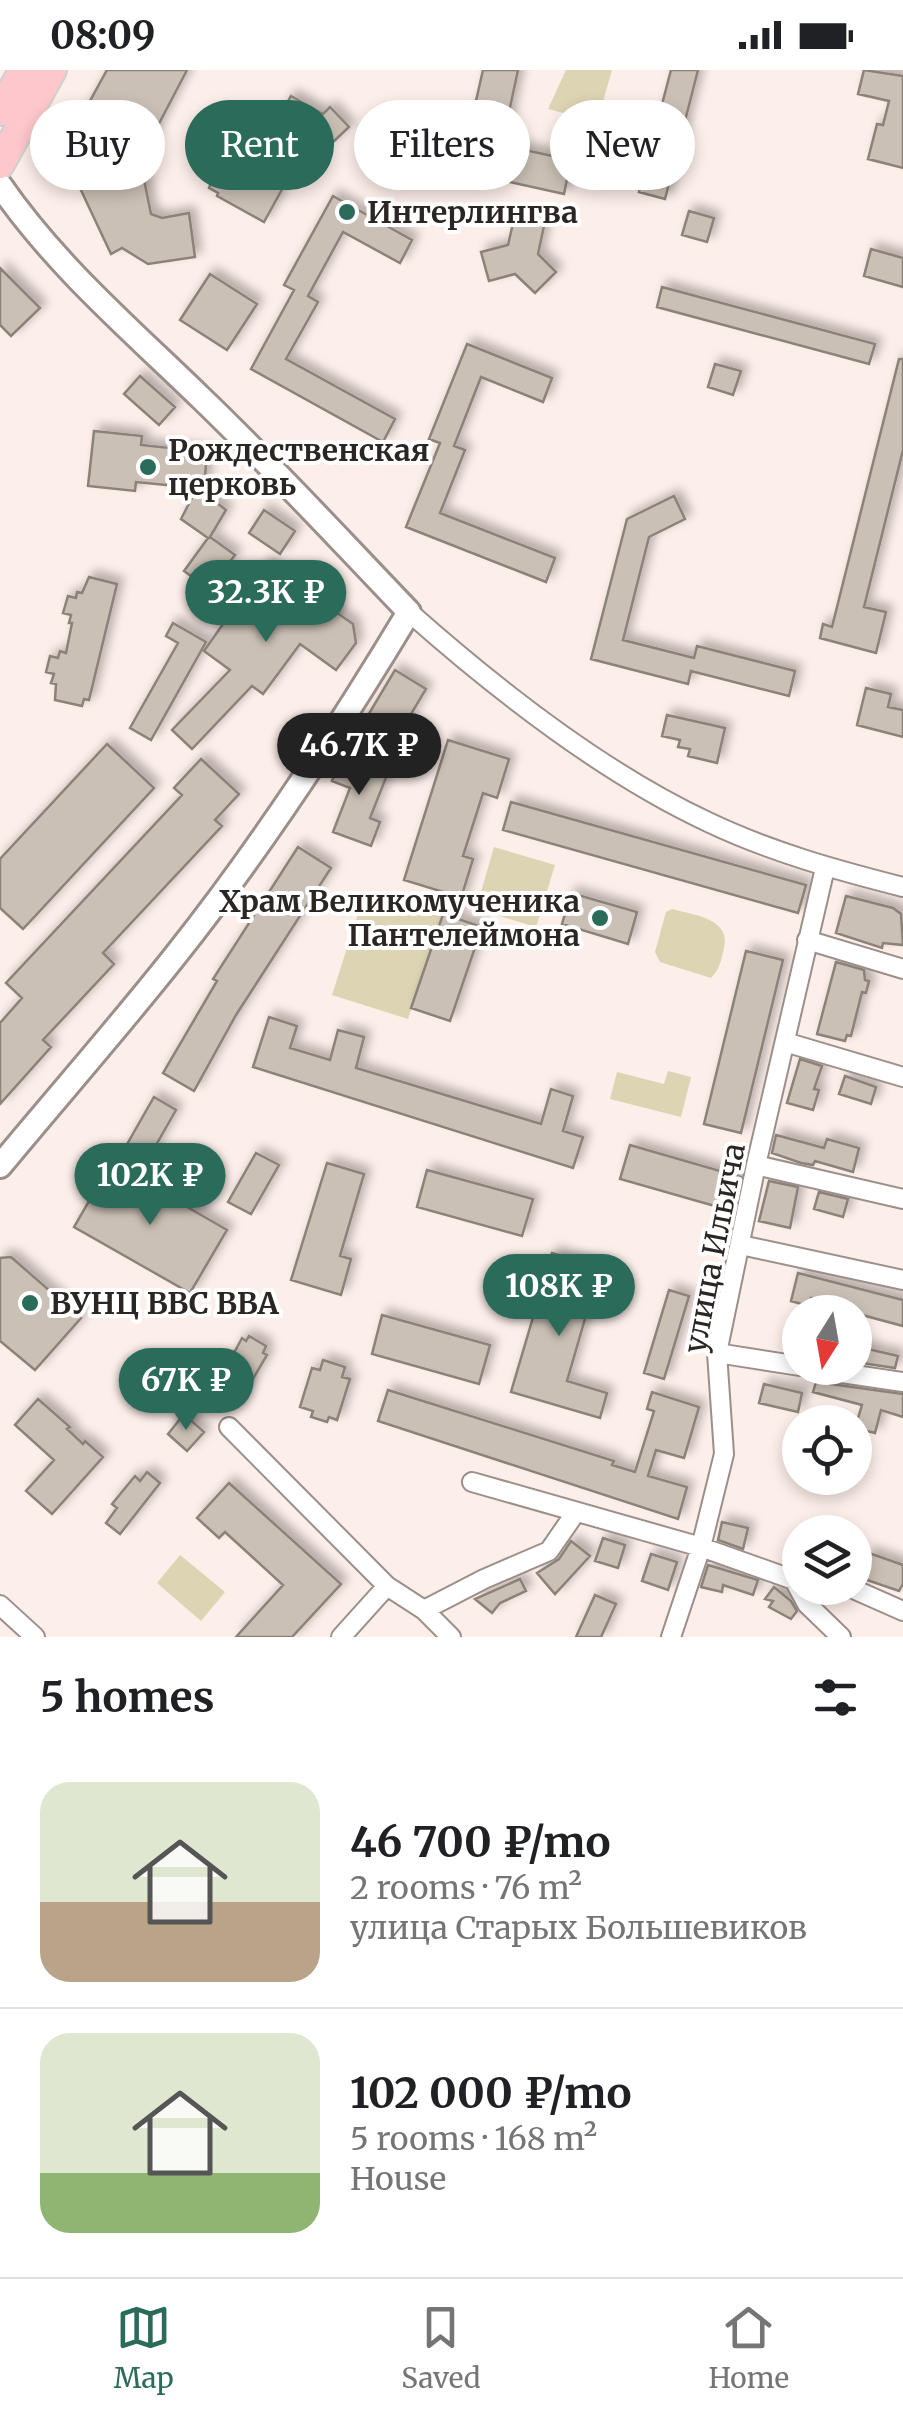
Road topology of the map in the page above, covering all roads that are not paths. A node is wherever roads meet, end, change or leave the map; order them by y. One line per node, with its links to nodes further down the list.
1 (24, 70): 3 (main road)
2 (52, 70): 4 (main road)
3 (0, 111)
4 (0, 164)
5 (0, 185): 6 (street)
6 (409, 612): 7 (street); 14 (street)
7 (825, 868): 8 (street); 9 (street, улица Ильича)
8 (903, 887)
9 (807, 940): 10 (street); 11 (street, улица Ильича)
10 (903, 969)
11 (784, 1042): 12 (street); 13 (street, улица Ильича)
12 (903, 1077)
13 (756, 1165): 15 (street); 16 (street, улица Ильича)
14 (0, 1166)
15 (903, 1199)
16 (741, 1245): 17 (street); 18 (street, улица Ильича)
17 (903, 1280)
18 (716, 1353): 19 (street); 25 (street, улица Ильича)
19 (782, 1363)
20 (872, 1377): 21 (street)
21 (903, 1382)
22 (229, 1427): 27 (street)
23 (472, 1482): 24 (street)
24 (576, 1512): 25 (street); 32 (street)
25 (701, 1547): 26 (street); 36 (street, улица Ильича)
26 (782, 1575)
27 (388, 1586): 32 (street); 34 (street)
28 (872, 1597): 31 (street)
29 (0, 1605): 33 (street)
30 (808, 1605): 37 (street)
31 (903, 1611)
32 (431, 1624): 35 (street)
33 (35, 1637)
34 (341, 1637)
35 (452, 1637)
36 (670, 1637)
37 (841, 1637)

